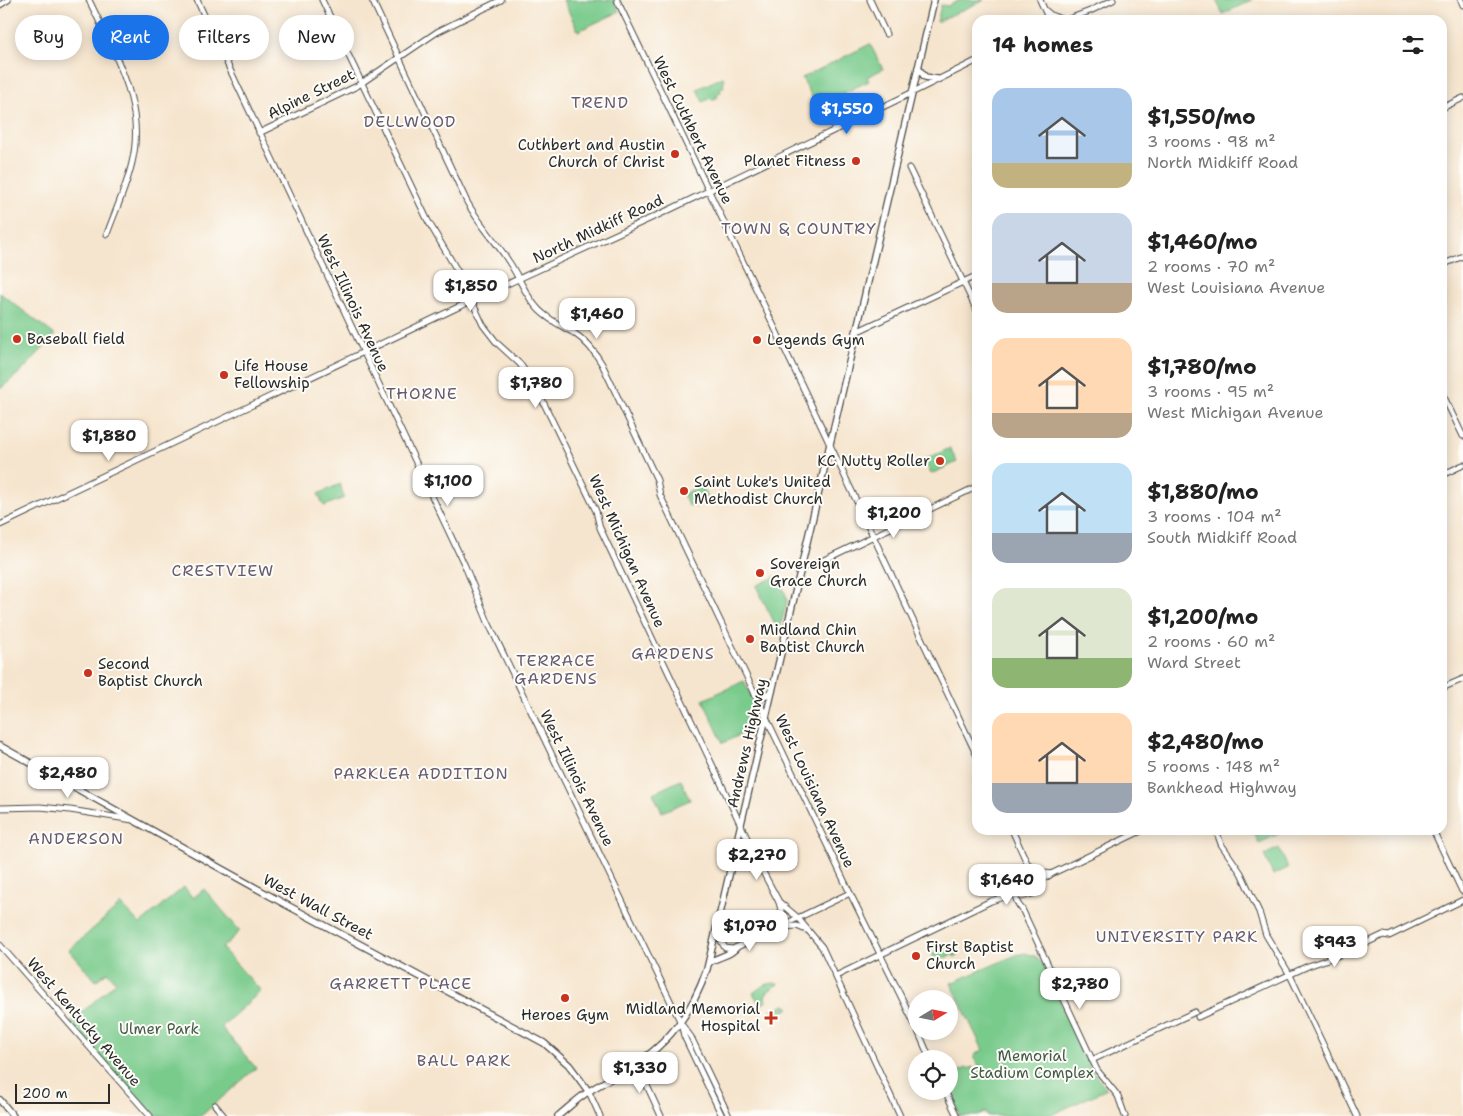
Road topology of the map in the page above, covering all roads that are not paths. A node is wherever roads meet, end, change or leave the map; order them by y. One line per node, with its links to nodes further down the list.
1 (89, 0): 29 (street)
2 (197, 0): 26 (street, West Illinois Avenue)
3 (322, 0): 22 (street, West Michigan Avenue)
4 (372, 0): 18 (street, West Louisiana Avenue)
5 (501, 0): 18 (street, Alpine Street)
6 (617, 0): 28 (street, West Cuthbert Avenue)
7 (870, 0): 17 (street)
8 (934, 0): 20 (main road, Andrews Highway)
9 (1040, 0): 13 (street)
10 (1113, 0): 16 (street)
11 (1461, 0): 12 (street)
12 (1463, 5)
13 (1044, 10): 14 (street); 15 (street)
14 (1046, 15)
15 (1050, 15)
16 (1078, 15)
17 (886, 34)
18 (399, 57): 22 (street, Alpine Street); 33 (street, West Louisiana Avenue)
19 (972, 63): 21 (street, North Midkiff Road)
20 (918, 68): 21 (main road); 23 (main road, Andrews Highway)
21 (937, 79): 23 (street, North Midkiff Road)
22 (362, 83): 26 (street, Alpine Street); 35 (street, West Michigan Avenue)
23 (912, 92): 28 (street, North Midkiff Road); 37 (main road, Andrews Highway)
24 (1463, 98): 25 (street)
25 (1447, 106)
26 (259, 133): 38 (street, West Illinois Avenue)
27 (909, 168): 34 (street)
28 (707, 191): 33 (street, North Midkiff Road); 41 (street, West Cuthbert Avenue)
29 (107, 234)
30 (1463, 256): 31 (street)
31 (1447, 263)
32 (972, 278): 34 (street)
33 (519, 279): 35 (street, North Midkiff Road); 51 (street, West Louisiana Avenue)
34 (963, 282): 36 (street); 37 (street)
35 (472, 301): 38 (street, North Midkiff Road); 57 (street, West Michigan Avenue)
36 (972, 301)
37 (856, 332): 41 (main road, Andrews Highway)
38 (363, 353): 45 (street, North Midkiff Road); 85 (street, West Illinois Avenue)
39 (1447, 403): 40 (street)
40 (1463, 436)
41 (830, 446): 46 (street, West Cuthbert Avenue); 47 (main road, Andrews Highway)
42 (1463, 465): 43 (street)
43 (1447, 472)
44 (972, 489): 46 (street)
45 (0, 525)
46 (874, 537): 47 (street); 53 (street, West Cuthbert Avenue)
47 (802, 567): 50 (main road, Andrews Highway)
48 (1463, 678): 49 (street)
49 (1447, 686)
50 (772, 691): 51 (main road); 52 (main road, Andrews Highway)
51 (755, 694): 52 (street, West Louisiana Avenue)
52 (766, 717): 57 (main road, Andrews Highway); 67 (street, West Louisiana Avenue)
53 (972, 745)
54 (0, 746): 56 (main road, West Wall Street)
55 (0, 808): 56 (street)
56 (134, 820): 88 (main road, West Wall Street)
57 (741, 825): 72 (street, West Michigan Avenue); 76 (main road, Andrews Highway)
58 (1014, 835): 63 (street)
59 (1133, 835): 62 (street)
60 (1218, 835): 82 (street)
61 (1435, 835): 66 (street)
62 (1051, 874): 63 (street); 64 (street)
63 (1030, 876): 64 (street); 65 (street)
64 (1037, 884): 70 (street)
65 (1014, 887): 68 (street); 69 (street)
66 (1462, 891)
67 (850, 893): 74 (street); 80 (street, West Louisiana Avenue)
68 (1015, 894): 69 (street); 70 (street); 73 (street)
69 (1002, 897): 80 (street)
70 (1022, 897): 73 (street)
71 (1463, 900): 82 (street)
72 (779, 902): 74 (street, West Michigan Avenue); 75 (street)
73 (1022, 909): 86 (street)
74 (797, 917): 75 (street); 77 (street, West Michigan Avenue)
75 (775, 928): 77 (street); 79 (street)
76 (716, 932): 79 (street); 81 (main road, Andrews Highway)
77 (810, 932): 83 (street, West Michigan Avenue)
78 (0, 945): 93 (street, West Kentucky Avenue)
79 (736, 948): 81 (main road)
80 (880, 955): 83 (street); 84 (street, West Louisiana Avenue)
81 (709, 963): 85 (main road, Andrews Highway)
82 (1290, 975): 86 (street); 103 (street)
83 (836, 976): 100 (street, West Michigan Avenue)
84 (908, 1010)
85 (681, 1023): 87 (main road, Andrews Highway); 98 (street, West Illinois Avenue); 99 (street, West Illinois Avenue)
86 (1092, 1060): 102 (street)
87 (637, 1064): 88 (main road, Andrews Highway); 97 (street)
88 (589, 1092): 95 (main road, Andrews Highway); 96 (street, West Wall Street)
89 (0, 1100): 92 (main road)
90 (949, 1100): 101 (street)
91 (214, 1105): 94 (street)
92 (13, 1116)
93 (150, 1116)
94 (224, 1116)
95 (558, 1116)
96 (600, 1116)
97 (661, 1116)
98 (722, 1116)
99 (729, 1116)
100 (900, 1116)
101 (957, 1116)
102 (1125, 1116)
103 (1357, 1116)

